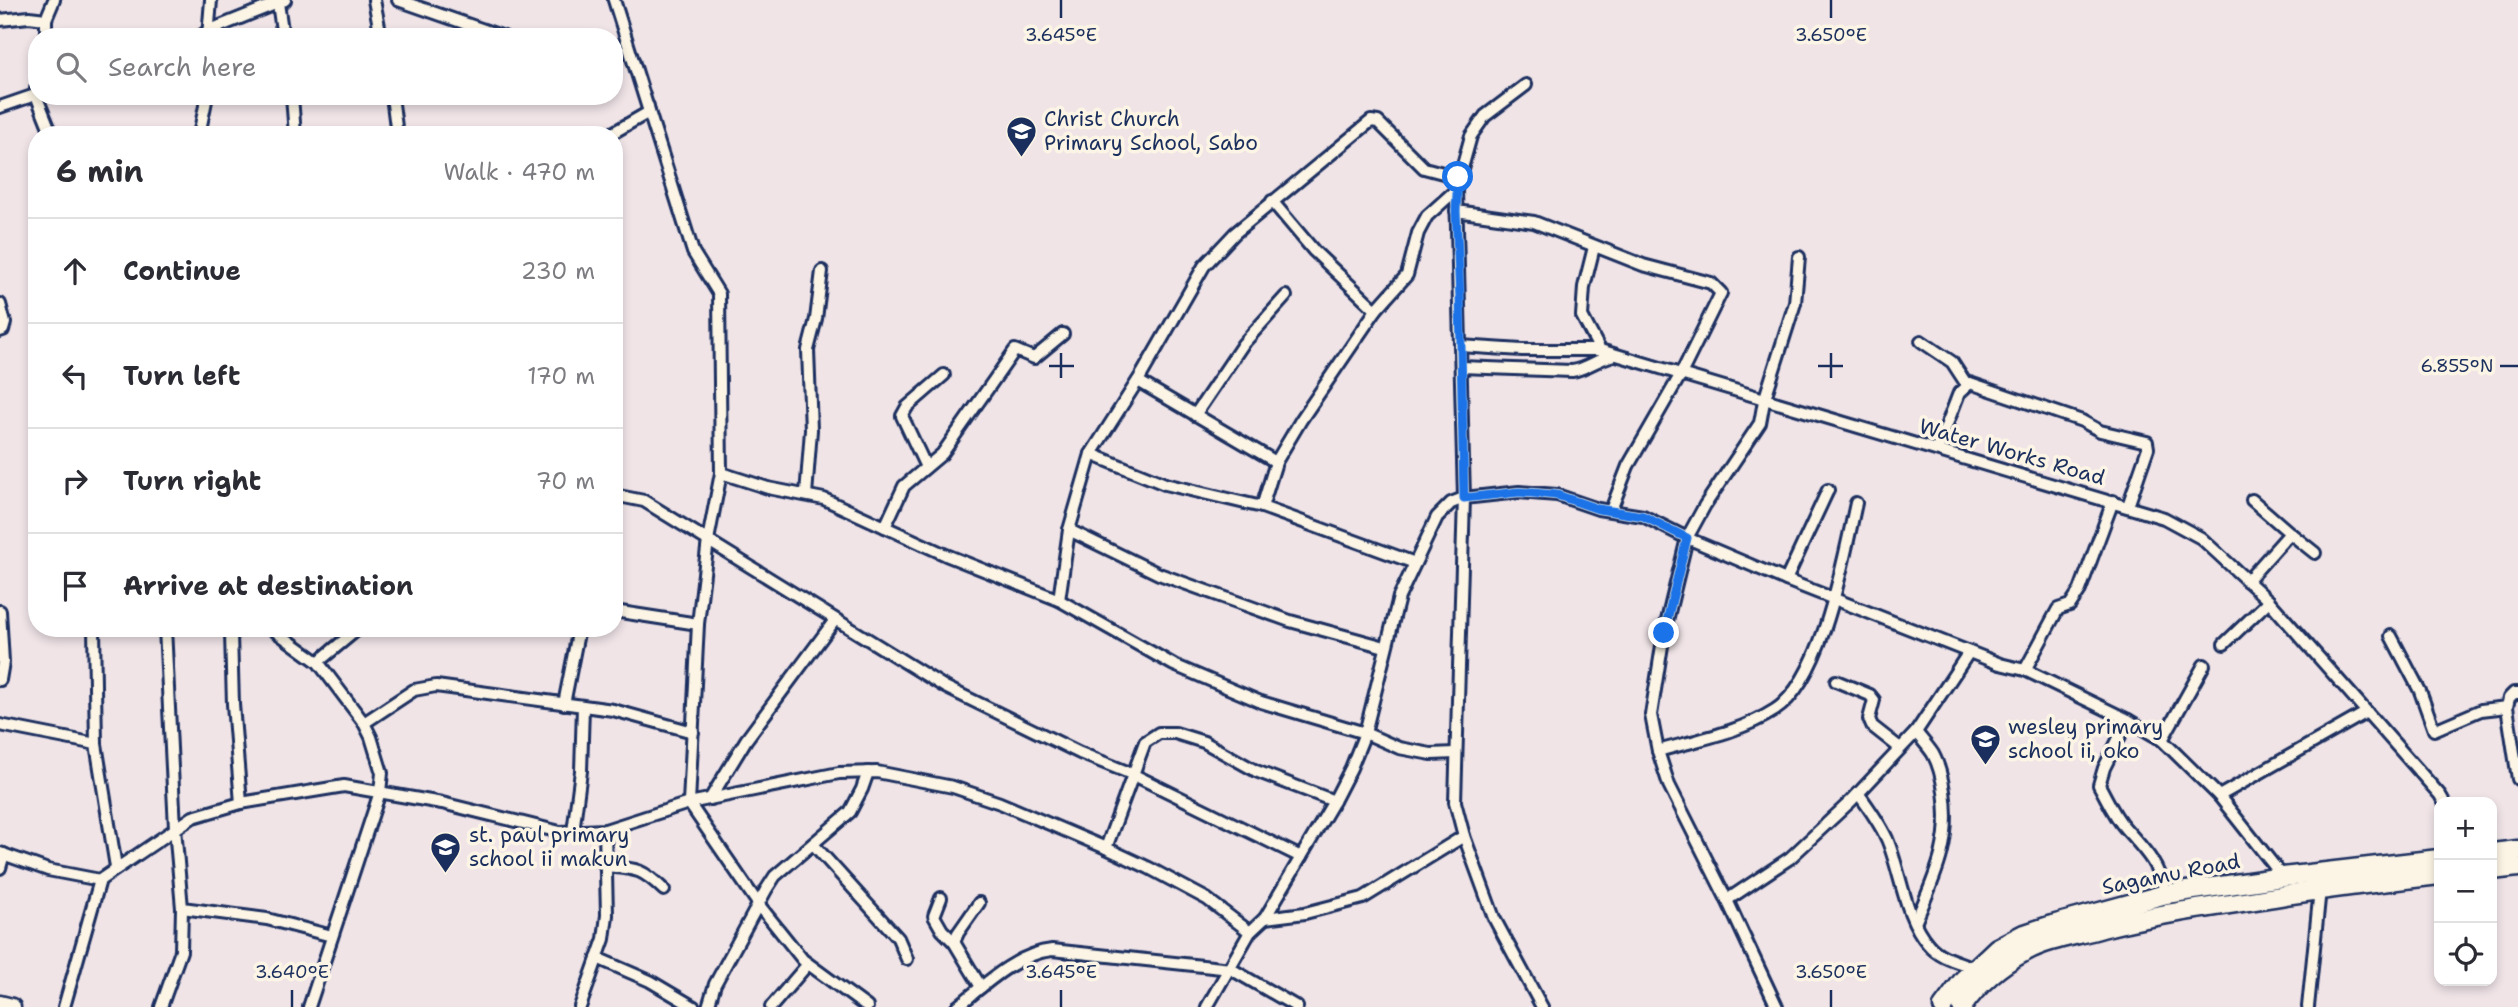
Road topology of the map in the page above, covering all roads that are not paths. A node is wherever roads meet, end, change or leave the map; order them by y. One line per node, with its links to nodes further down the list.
1 (54, 0): 7 (street)
2 (211, 0): 10 (street)
3 (374, 0): 13 (street)
4 (398, 0): 14 (street)
5 (614, 0): 15 (street)
6 (282, 2): 11 (street); 12 (street)
7 (46, 19): 8 (street); 9 (street)
8 (0, 20)
9 (46, 28)
10 (206, 28)
11 (221, 28)
12 (283, 28)
13 (379, 28)
14 (477, 28)
15 (623, 28)
16 (623, 29): 24 (street)
17 (1526, 85): 30 (street)
18 (28, 96): 23 (street)
19 (41, 105): 25 (street)
20 (205, 105): 26 (street)
21 (293, 105): 27 (street)
22 (393, 105): 28 (street)
23 (0, 107)
24 (649, 112): 29 (street); 57 (street)
25 (48, 126)
26 (201, 126)
27 (294, 126)
28 (396, 126)
29 (623, 127)
30 (1458, 177): 31 (street); 32 (street)
31 (1456, 190): 33 (street); 39 (street)
32 (1272, 201): 39 (street); 49 (street)
33 (1456, 211): 34 (street); 43 (street)
34 (1594, 247): 44 (street); 47 (street)
35 (1799, 257): 51 (street)
36 (822, 271): 59 (street)
37 (1286, 296): 52 (street)
38 (0, 304): 40 (street)
39 (1376, 310): 55 (street)
40 (0, 331)
41 (1063, 334): 56 (street)
42 (1921, 341): 50 (street)
43 (1460, 346): 44 (street, Water Works Road); 46 (street)
44 (1600, 350): 45 (street, Water Works Road)
45 (1617, 355): 46 (street); 47 (street, Water Works Road)
46 (1461, 367): 61 (street)
47 (1681, 373): 51 (street, Water Works Road); 67 (street)
48 (944, 374): 56 (street)
49 (1138, 381): 52 (street); 54 (street)
50 (1967, 385): 53 (street); 65 (street)
51 (1764, 401): 53 (street, Water Works Road); 71 (street)
52 (1195, 415): 55 (street)
53 (1937, 450): 63 (street, Water Works Road)
54 (1091, 454): 66 (street); 69 (street)
55 (1276, 462): 66 (street)
56 (926, 467): 68 (street)
57 (721, 473): 59 (street); 72 (street)
58 (1828, 490): 75 (street)
59 (806, 495): 68 (street)
60 (623, 497): 72 (street)
61 (1464, 498): 67 (street); 74 (street); 114 (street)
62 (2252, 500): 70 (street)
63 (2113, 501): 65 (street, Water Works Road); 96 (street)
64 (1856, 503): 77 (street)
65 (2128, 506): 76 (street, Water Works Road)
66 (1262, 507): 74 (street)
67 (1611, 510): 71 (street)
68 (885, 527): 78 (street)
69 (1069, 530): 78 (street); 92 (street)
70 (2290, 533): 73 (street); 76 (street)
71 (1687, 538): 75 (street); 113 (street)
72 (708, 540): 82 (street); 83 (street)
73 (2315, 554)
74 (1415, 564): 92 (street)
75 (1786, 580): 77 (street)
76 (2247, 580): 79 (street, Water Works Road)
77 (1833, 598): 93 (street); 113 (street)
78 (1059, 600): 109 (street)
79 (2269, 601): 91 (street); 103 (street, Water Works Road)
80 (0, 611): 97 (street)
81 (623, 612): 83 (street)
82 (835, 620): 116 (street); 122 (street)
83 (698, 624): 107 (street)
84 (2391, 636): 102 (street)
85 (94, 637): 111 (street)
86 (165, 637): 126 (street)
87 (231, 637): 124 (street)
88 (285, 637): 94 (street)
89 (348, 637): 94 (street)
90 (577, 637): 100 (street)
91 (2224, 644)
92 (1385, 647): 109 (street)
93 (1969, 652): 96 (street); 108 (street)
94 (318, 662): 105 (street)
95 (2204, 665): 110 (street)
96 (2025, 670): 104 (street)
97 (0, 680)
98 (1836, 681): 112 (street)
99 (2518, 693): 102 (street)
100 (564, 704): 101 (street); 105 (street)
101 (583, 707): 107 (street); 128 (street)
102 (2507, 707): 117 (street)
103 (2367, 712): 120 (street); 121 (street, Water Works Road)
104 (2128, 720): 110 (street); 147 (street)
105 (364, 723): 118 (street)
106 (0, 725): 111 (street)
107 (692, 732): 125 (street)
108 (1916, 732): 112 (street); 154 (street)
109 (1364, 733): 114 (street); 123 (street)
110 (2162, 740): 120 (street)
111 (96, 744): 139 (street)
112 (1900, 748): 119 (street)
113 (1658, 751): 149 (street)
114 (1455, 753): 129 (street)
115 (868, 772): 122 (street); 130 (street); 131 (street)
116 (1132, 774): 123 (street); 131 (street); 135 (street)
117 (2518, 779)
118 (380, 792): 124 (street); 128 (street); 156 (street)
119 (1858, 793): 149 (street); 154 (street)
120 (2219, 796): 142 (street)
121 (2441, 797)
122 (710, 799): 125 (street)
123 (1334, 802): 135 (street)
124 (241, 803): 126 (street)
125 (689, 803): 127 (street); 151 (street)
126 (175, 828): 139 (street); 152 (street)
127 (604, 830): 128 (street); 137 (street)
128 (572, 832)
129 (1464, 836): 153 (street); 177 (street)
130 (813, 844): 151 (street); 159 (street)
131 (1106, 848): 155 (street)
132 (2518, 850): 133 (highway)
133 (2497, 852)
134 (2, 853): 138 (street); 144 (street)
135 (1301, 857): 153 (street)
136 (2434, 860): 142 (highway, Sagamu Road)
137 (606, 866): 146 (street); 158 (street)
138 (0, 867)
139 (116, 867): 144 (street)
140 (2518, 867): 141 (highway)
141 (2497, 869)
142 (2283, 877): 147 (highway, Sagamu Road)
143 (2434, 877): 145 (highway, Sagamu Road)
144 (100, 880): 166 (street)
145 (2320, 889): 180 (highway, Sagamu Road); 181 (street)
146 (664, 890)
147 (2165, 894): 161 (highway, Sagamu Road)
148 (941, 898): 157 (street)
149 (1727, 900): 178 (street)
150 (979, 903): 157 (street)
151 (759, 905): 160 (street); 171 (street)
152 (182, 908): 156 (street); 167 (street)
153 (1265, 918): 155 (street)
154 (1915, 923): 161 (street)
155 (1250, 932): 162 (street)
156 (332, 936): 168 (street)
157 (954, 943): 163 (street)
158 (597, 958): 169 (street); 170 (street)
159 (907, 959)
160 (808, 964): 172 (street); 173 (street)
161 (1975, 968): 179 (highway, Sagamu Road)
162 (1231, 969): 163 (street); 175 (street); 176 (street)
163 (981, 987): 174 (street)
164 (0, 1004): 165 (main road)
165 (11, 1007)
166 (64, 1007)
167 (162, 1007)
168 (309, 1007)
169 (580, 1007)
170 (694, 1007)
171 (708, 1007)
172 (771, 1007)
173 (867, 1007)
174 (957, 1007)
175 (1208, 1007)
176 (1297, 1007)
177 (1542, 1007)
178 (1777, 1007)
179 (1943, 1007)
180 (1962, 1007)
181 (2308, 1007)

